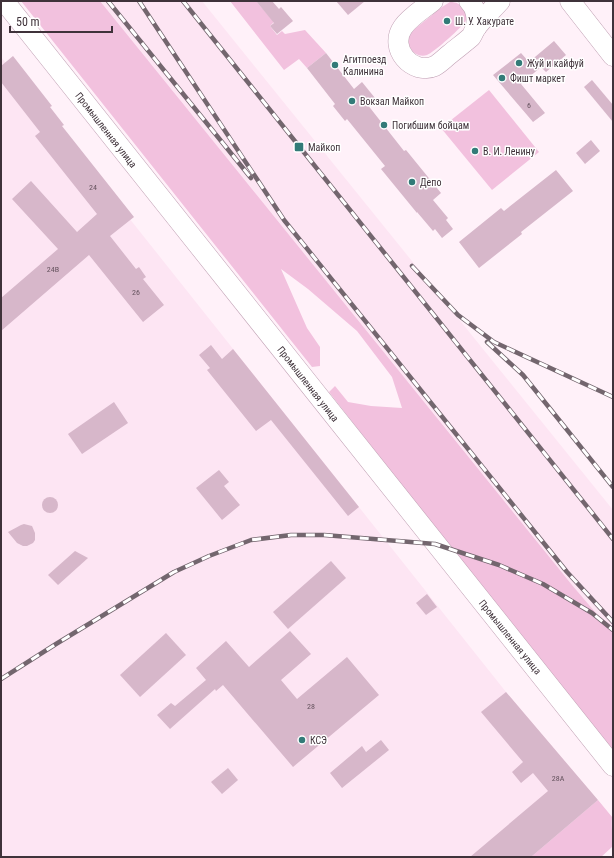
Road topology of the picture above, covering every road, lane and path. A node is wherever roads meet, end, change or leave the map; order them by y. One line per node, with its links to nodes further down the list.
1 (4, 1): 8 (main road, Промышленная улица)
2 (433, 1): 6 (main road)
3 (469, 1): 6 (main road)
4 (500, 1): 6 (main road)
5 (570, 1): 7 (main road)
6 (476, 28)
7 (613, 56)
8 (613, 766)

